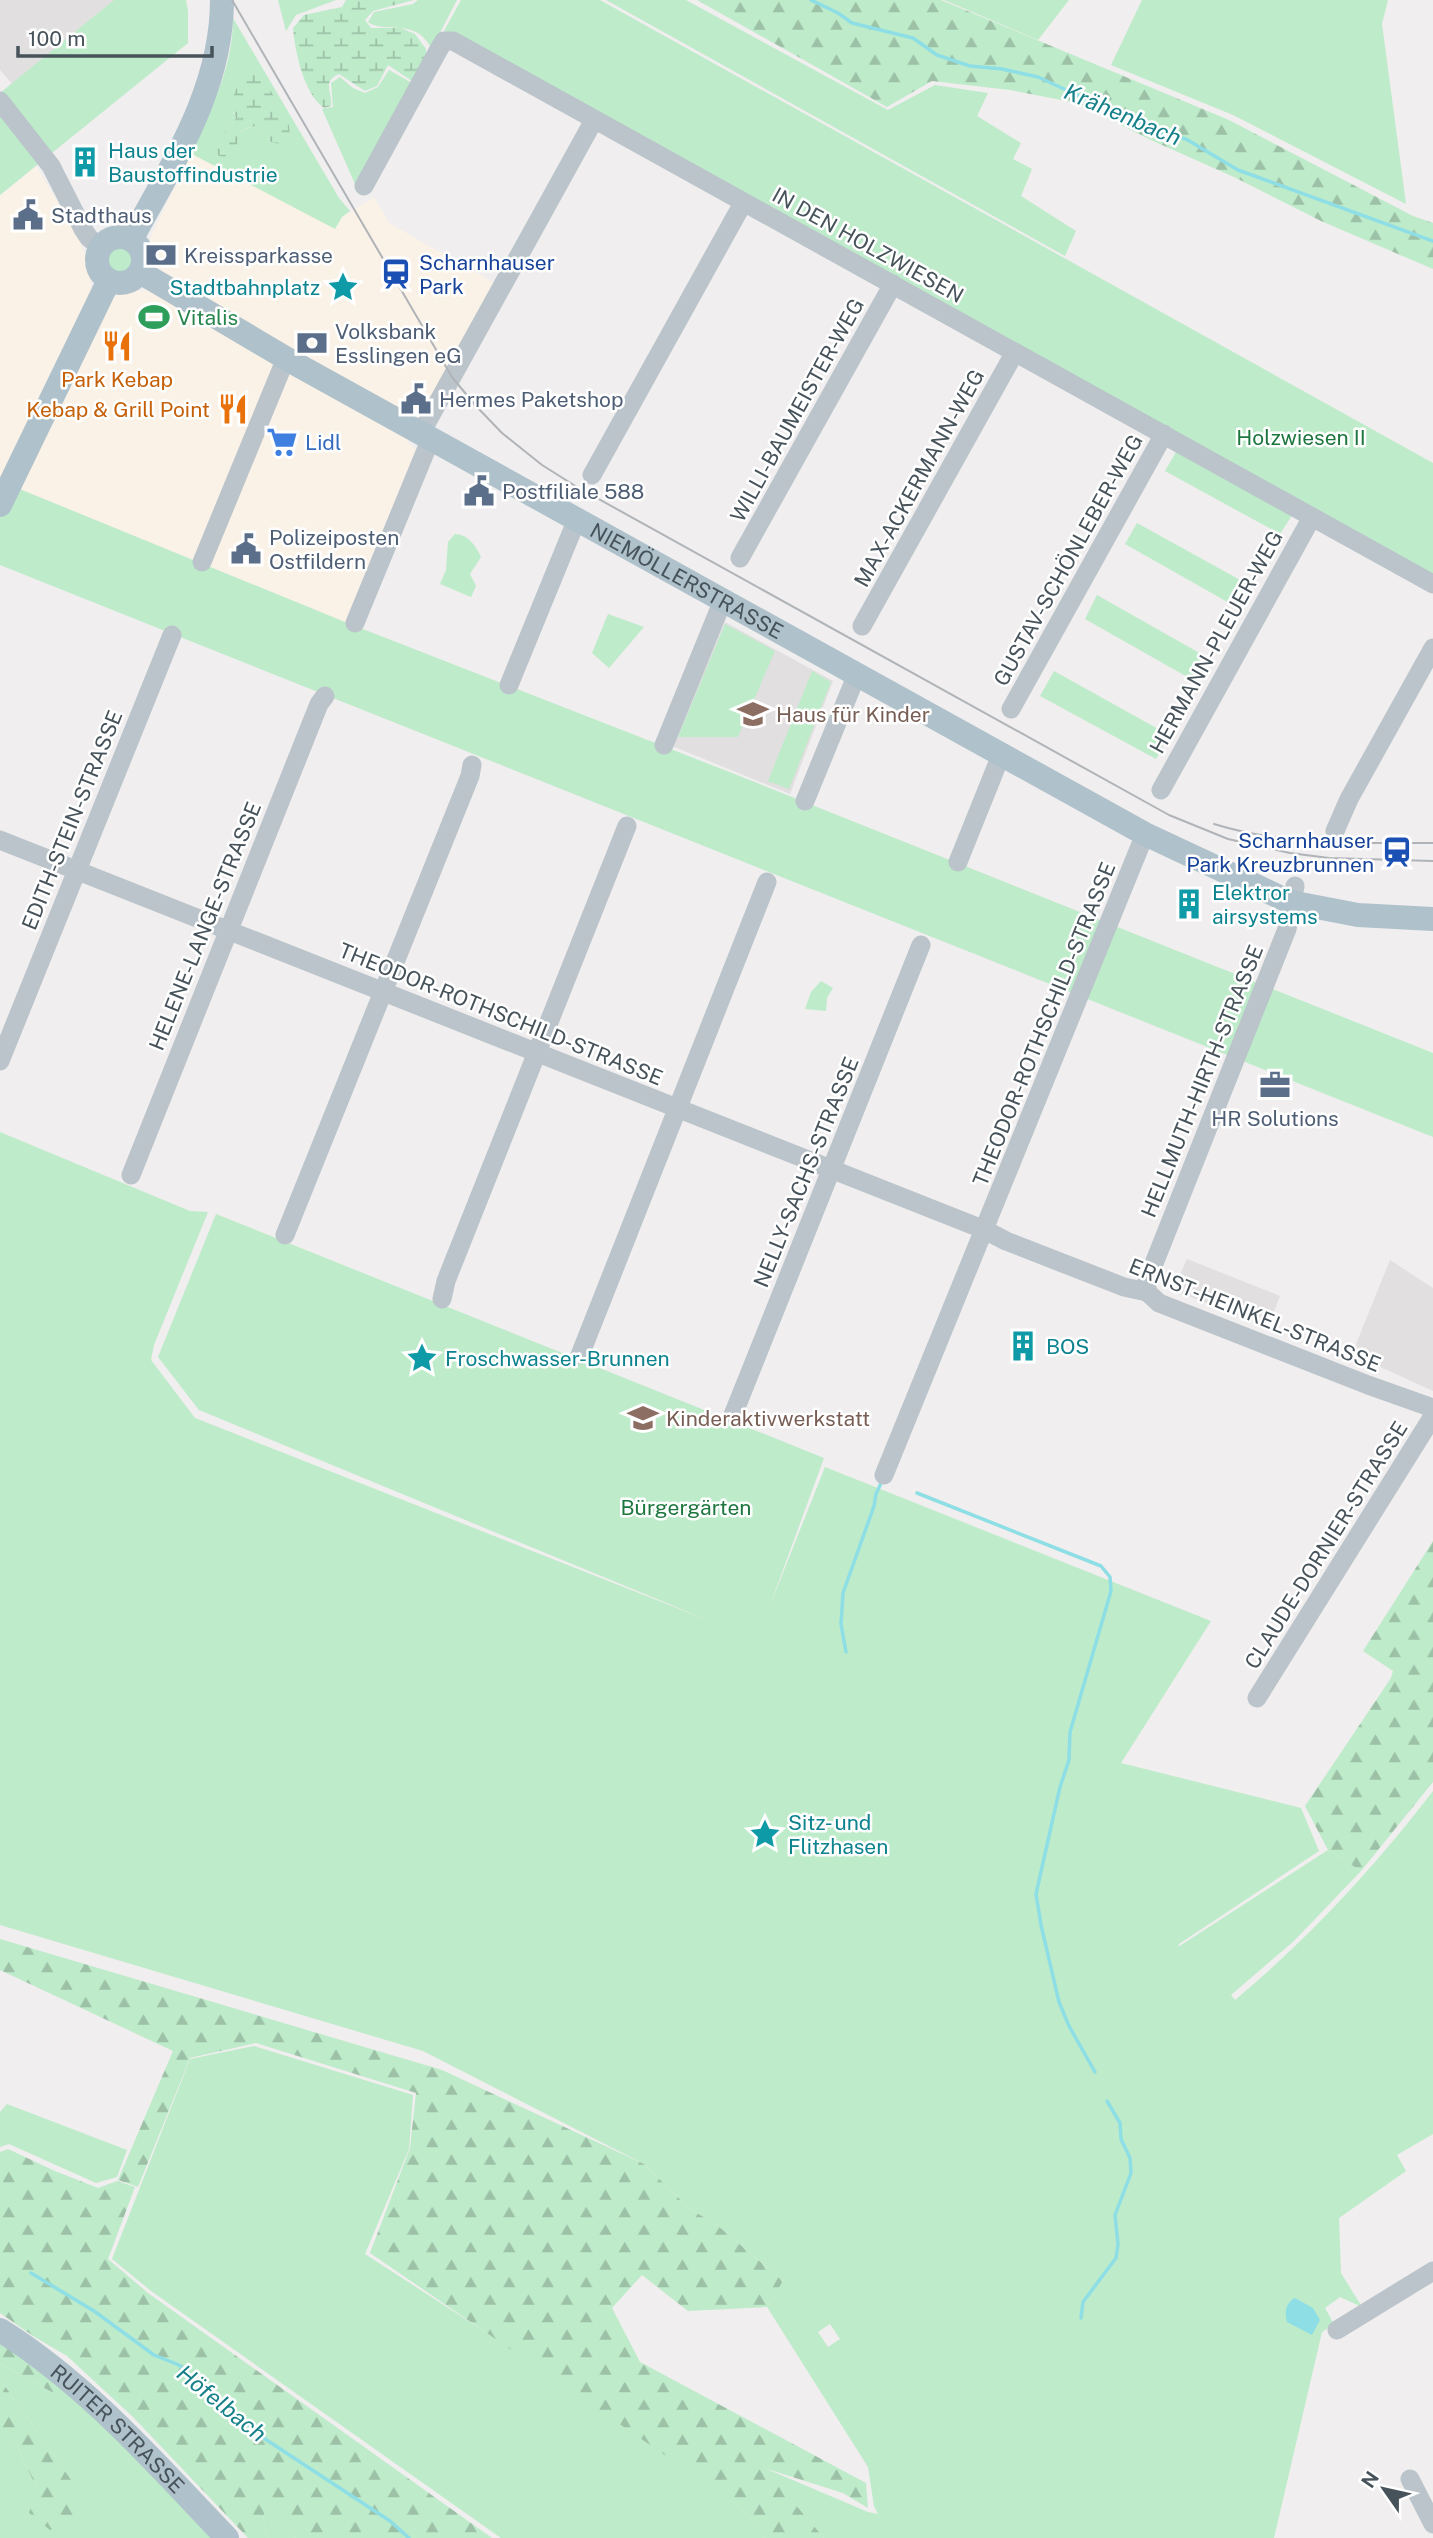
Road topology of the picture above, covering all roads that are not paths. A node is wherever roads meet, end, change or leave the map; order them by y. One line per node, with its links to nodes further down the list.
1 (222, 0): 6 (main road)
2 (0, 101): 7 (street)
3 (594, 120): 4 (street, IN DEN HOLZWIESEN); 5 (street, IN DEN HOLZWIESEN); 14 (street)
4 (364, 186)
5 (743, 203): 10 (street, IN DEN HOLZWIESEN); 15 (street)
6 (131, 240): 7 (main road); 8 (main road)
7 (101, 247): 9 (main road)
8 (140, 272): 9 (main road); 12 (main road, NIEMÖLLERSTRASSE)
9 (109, 280): 16 (main road)
10 (892, 285): 11 (street, IN DEN HOLZWIESEN); 19 (street, WILLI-BAUMEISTER-WEG)
11 (1016, 352): 13 (street, IN DEN HOLZWIESEN); 24 (street, MAX-ACKERMANN-WEG)
12 (286, 358): 14 (main road, NIEMÖLLERSTRASSE); 20 (street)
13 (1164, 434): 17 (street, IN DEN HOLZWIESEN); 30 (street, GUSTAV-SCHÖNLEBER-WEG)
14 (426, 435): 18 (main road, NIEMÖLLERSTRASSE); 23 (street)
15 (592, 475)
16 (0, 505)
17 (1312, 517): 21 (street, IN DEN HOLZWIESEN); 34 (street, HERMANN-PLEUER-WEG)
18 (577, 519): 22 (main road, NIEMÖLLERSTRASSE); 28 (street)
19 (740, 558)
20 (202, 562)
21 (1433, 584)
22 (723, 600): 27 (main road, NIEMÖLLERSTRASSE); 31 (street)
23 (355, 623)
24 (862, 626)
25 (172, 635): 41 (street, EDITH-STEIN-STRASSE)
26 (1433, 648): 37 (street)
27 (857, 674): 32 (main road, NIEMÖLLERSTRASSE); 35 (street)
28 (509, 685)
29 (326, 696): 46 (street, HELENE-LANGE-STRASSE)
30 (1011, 709)
31 (664, 745)
32 (1001, 755): 38 (main road, NIEMÖLLERSTRASSE); 40 (street)
33 (472, 765): 48 (street)
34 (1161, 790)
35 (805, 801)
36 (626, 826): 49 (street)
37 (1335, 831)
38 (1146, 834): 43 (main road, NIEMÖLLERSTRASSE); 54 (street, THEODOR-ROTHSCHILD-STRASSE)
39 (0, 840): 41 (street, THEODOR-ROTHSCHILD-STRASSE)
40 (958, 862)
41 (76, 870): 46 (street, THEODOR-ROTHSCHILD-STRASSE); 50 (street, EDITH-STEIN-STRASSE)
42 (767, 882): 51 (street)
43 (1292, 894): 44 (main road, NIEMÖLLERSTRASSE); 45 (main road, NIEMÖLLERSTRASSE); 56 (street, HELLMUTH-HIRTH-STRASSE)
44 (1433, 904)
45 (1433, 919)
46 (229, 930): 48 (street, THEODOR-ROTHSCHILD-STRASSE); 53 (street, HELENE-LANGE-STRASSE)
47 (921, 945): 52 (street, NELLY-SACHS-STRASSE)
48 (384, 992): 49 (street, THEODOR-ROTHSCHILD-STRASSE); 55 (street)
49 (538, 1053): 51 (street, THEODOR-ROTHSCHILD-STRASSE); 57 (street)
50 (0, 1061)
51 (679, 1109): 52 (street, THEODOR-ROTHSCHILD-STRASSE); 58 (street)
52 (831, 1169): 54 (street, THEODOR-ROTHSCHILD-STRASSE); 60 (street, NELLY-SACHS-STRASSE)
53 (131, 1175)
54 (985, 1230): 56 (street, ERNST-HEINKEL-STRASSE); 62 (street, THEODOR-ROTHSCHILD-STRASSE)
55 (285, 1235)
56 (1147, 1292): 59 (street, ERNST-HEINKEL-STRASSE)
57 (442, 1299)
58 (580, 1355)
59 (1433, 1408)
60 (733, 1415)
61 (1433, 1416): 63 (street, CLAUDE-DORNIER-STRASSE)
62 (884, 1475)
63 (1257, 1698)
64 (1433, 2272): 66 (street)
65 (0, 2330): 69 (main road, RUITER STRASSE)
66 (1337, 2330)
67 (1410, 2479): 68 (street)
68 (1433, 2524)
69 (227, 2538)

